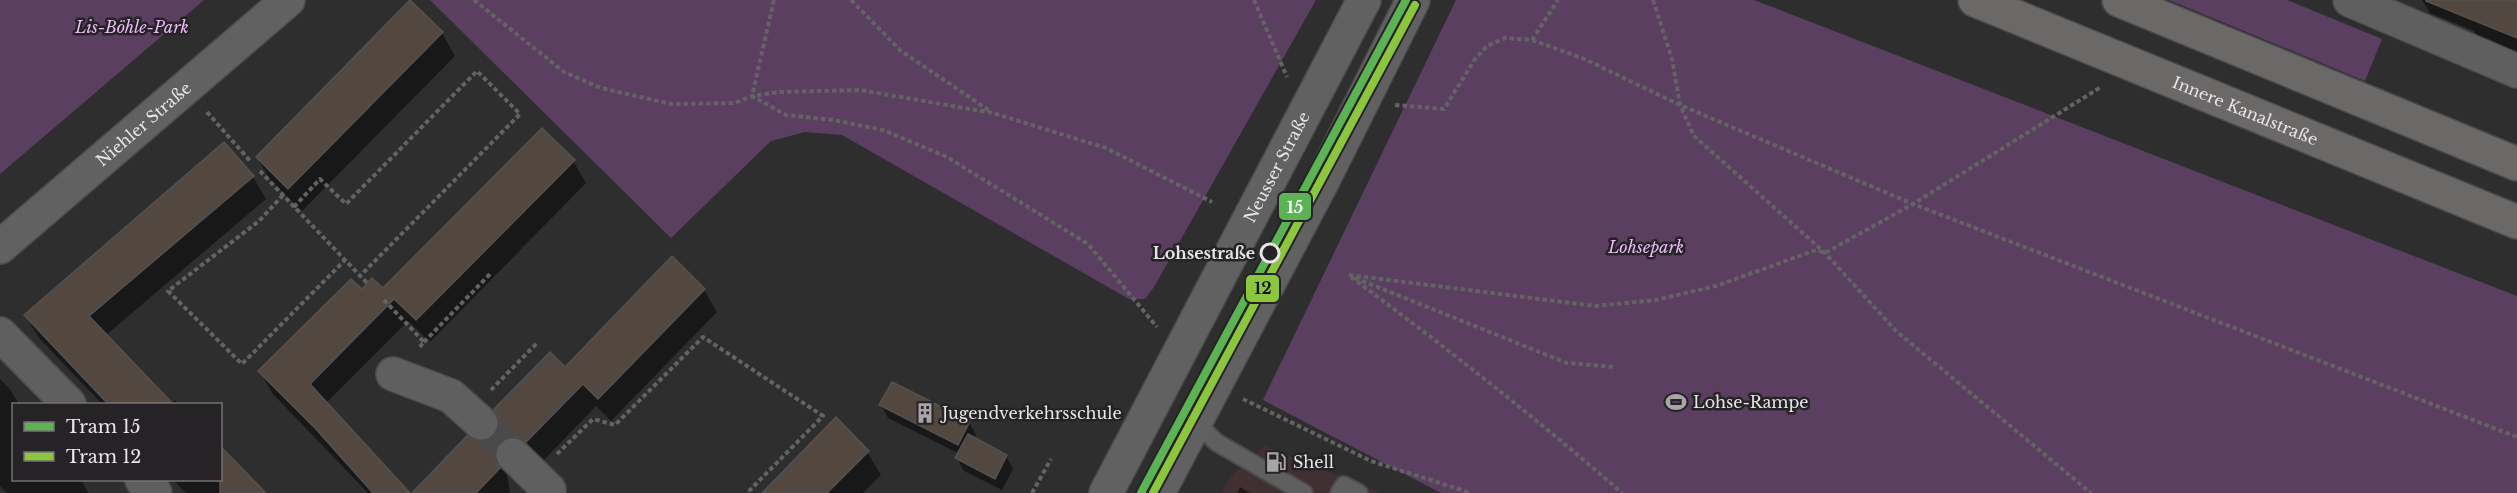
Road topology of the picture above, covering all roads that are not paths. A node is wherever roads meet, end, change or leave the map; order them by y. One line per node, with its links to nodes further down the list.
1 (288, 0): 12 (main road, Niehler Straße)
2 (1364, 0): 8 (main road, Neusser Straße)
3 (1413, 0): 10 (main road)
4 (1975, 0): 11 (main road, Innere Kanalstraße)
5 (2119, 0): 9 (main road)
6 (2361, 2): 7 (street)
7 (2517, 71)
8 (1280, 159): 10 (main road); 20 (main road, Neusser Straße)
9 (2517, 164)
10 (1321, 184): 17 (main road)
11 (2517, 222)
12 (0, 247)
13 (0, 334): 15 (street)
14 (393, 374): 16 (street)
15 (67, 403)
16 (475, 417)
17 (1196, 422): 21 (main road); 22 (lane)
18 (143, 481): 19 (street)
19 (155, 493)
20 (1106, 493)
21 (1158, 493)
22 (1304, 493)
23 (1339, 493): 24 (lane)
24 (1359, 493)

